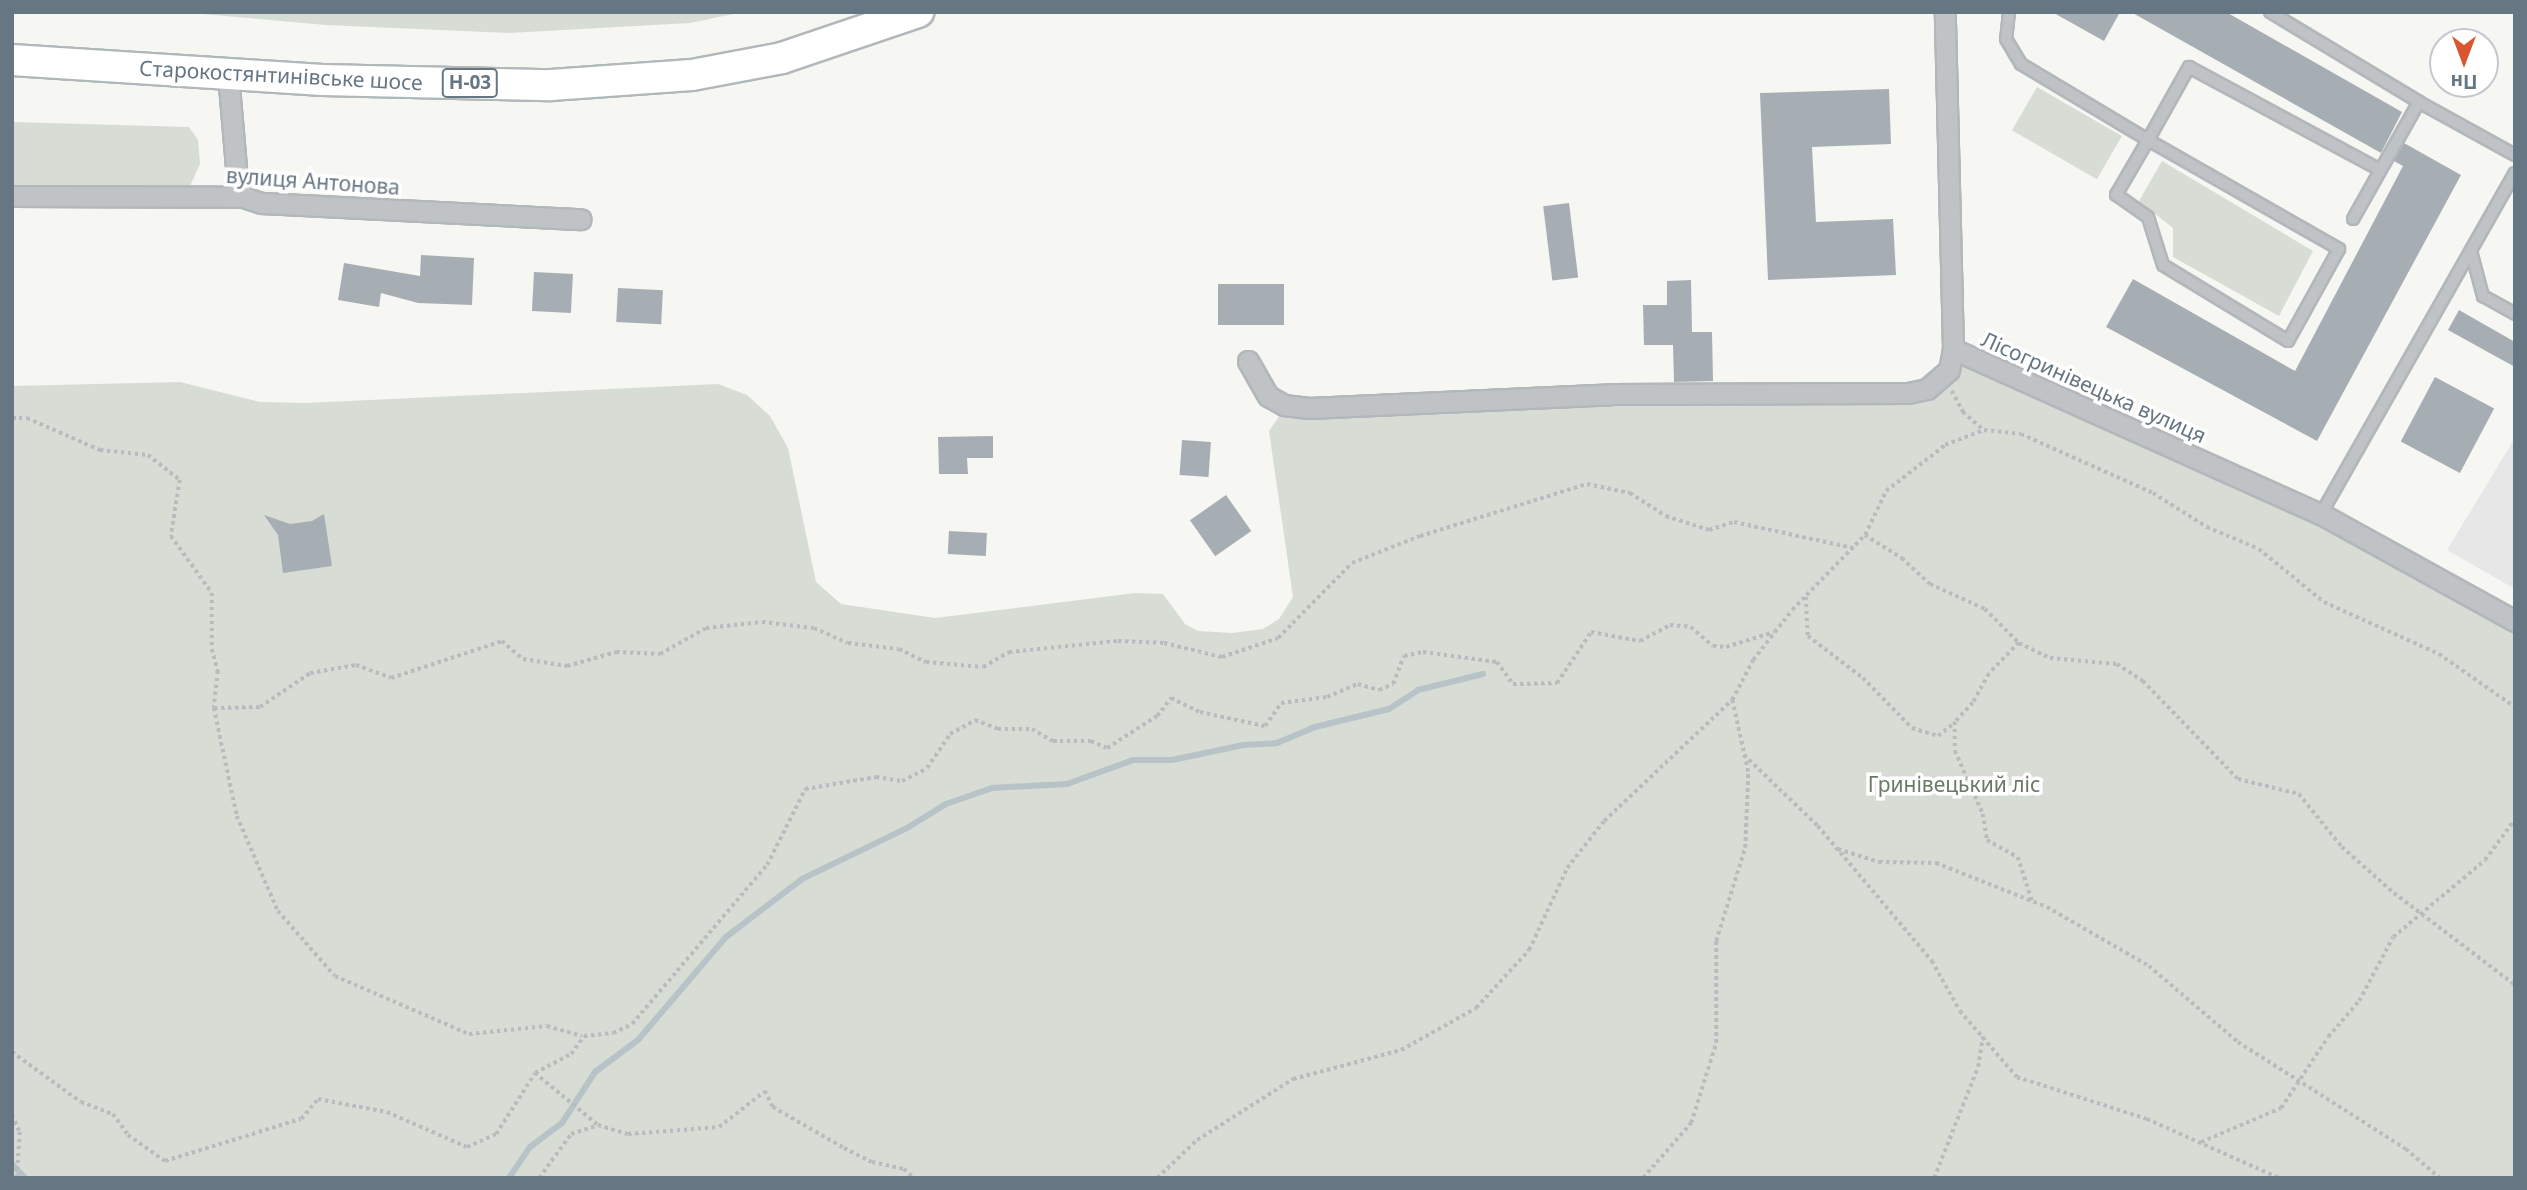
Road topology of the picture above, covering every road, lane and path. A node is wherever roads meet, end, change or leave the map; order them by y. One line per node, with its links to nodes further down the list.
1 (918, 12): 6 (main road, Старокостянтинівське шосе / Н-03)
2 (1945, 12): 18 (street, Лісогринівецька вулиця)
3 (2009, 12): 8 (lane)
4 (2270, 12): 7 (lane)
5 (12, 60): 6 (main road, Старокостянтинівське шосе / Н-03)
6 (228, 74): 13 (street)
7 (2419, 102): 9 (lane); 10 (lane)
8 (2148, 140): 8 (lane); 10 (lane)
9 (2515, 155)
10 (2380, 170): 15 (lane)
11 (2515, 173): 16 (lane)
12 (12, 196): 13 (street, вулиця Антонова)
13 (243, 197): 14 (street, вулиця Антонова)
14 (581, 219)
15 (2353, 219)
16 (2471, 251): 17 (lane); 23 (lane)
17 (2515, 314)
18 (1953, 349): 20 (street); 23 (street, Лісогринівецька вулиця)
19 (1248, 361): 20 (street)
20 (1949, 370): 22 (path)
21 (12, 418): 32 (path)
22 (1984, 430): 24 (path); 31 (path)
23 (2321, 514): 27 (street, Лісогринівецька вулиця)
24 (1866, 535): 25 (path); 29 (path)
25 (1853, 548): 26 (path); 32 (path)
26 (1806, 596): 28 (path); 33 (path)
27 (2515, 621)
28 (1774, 632): 30 (path); 40 (path)
29 (2019, 643): 33 (path); 38 (path)
30 (1732, 700): 34 (path); 51 (path)
31 (2515, 707)
32 (214, 708): 40 (path)
33 (1955, 722): 37 (path)
34 (1744, 755): 36 (path); 52 (path)
35 (2515, 818): 38 (path)
36 (1836, 848): 37 (path); 41 (path)
37 (2032, 901): 44 (path)
38 (2418, 914): 39 (path); 44 (path)
39 (2515, 985)
40 (584, 1036): 43 (path)
41 (1983, 1036): 47 (path); 53 (path)
42 (12, 1052): 43 (path)
43 (535, 1073): 46 (path)
44 (2298, 1082): 47 (path); 55 (path)
45 (12, 1115): 48 (path)
46 (598, 1125): 49 (path); 50 (path)
47 (2200, 1142): 54 (path)
48 (17, 1178)
49 (539, 1178)
50 (914, 1178)
51 (1157, 1178)
52 (1643, 1178)
53 (1934, 1178)
54 (2279, 1178)
55 (2440, 1178)

